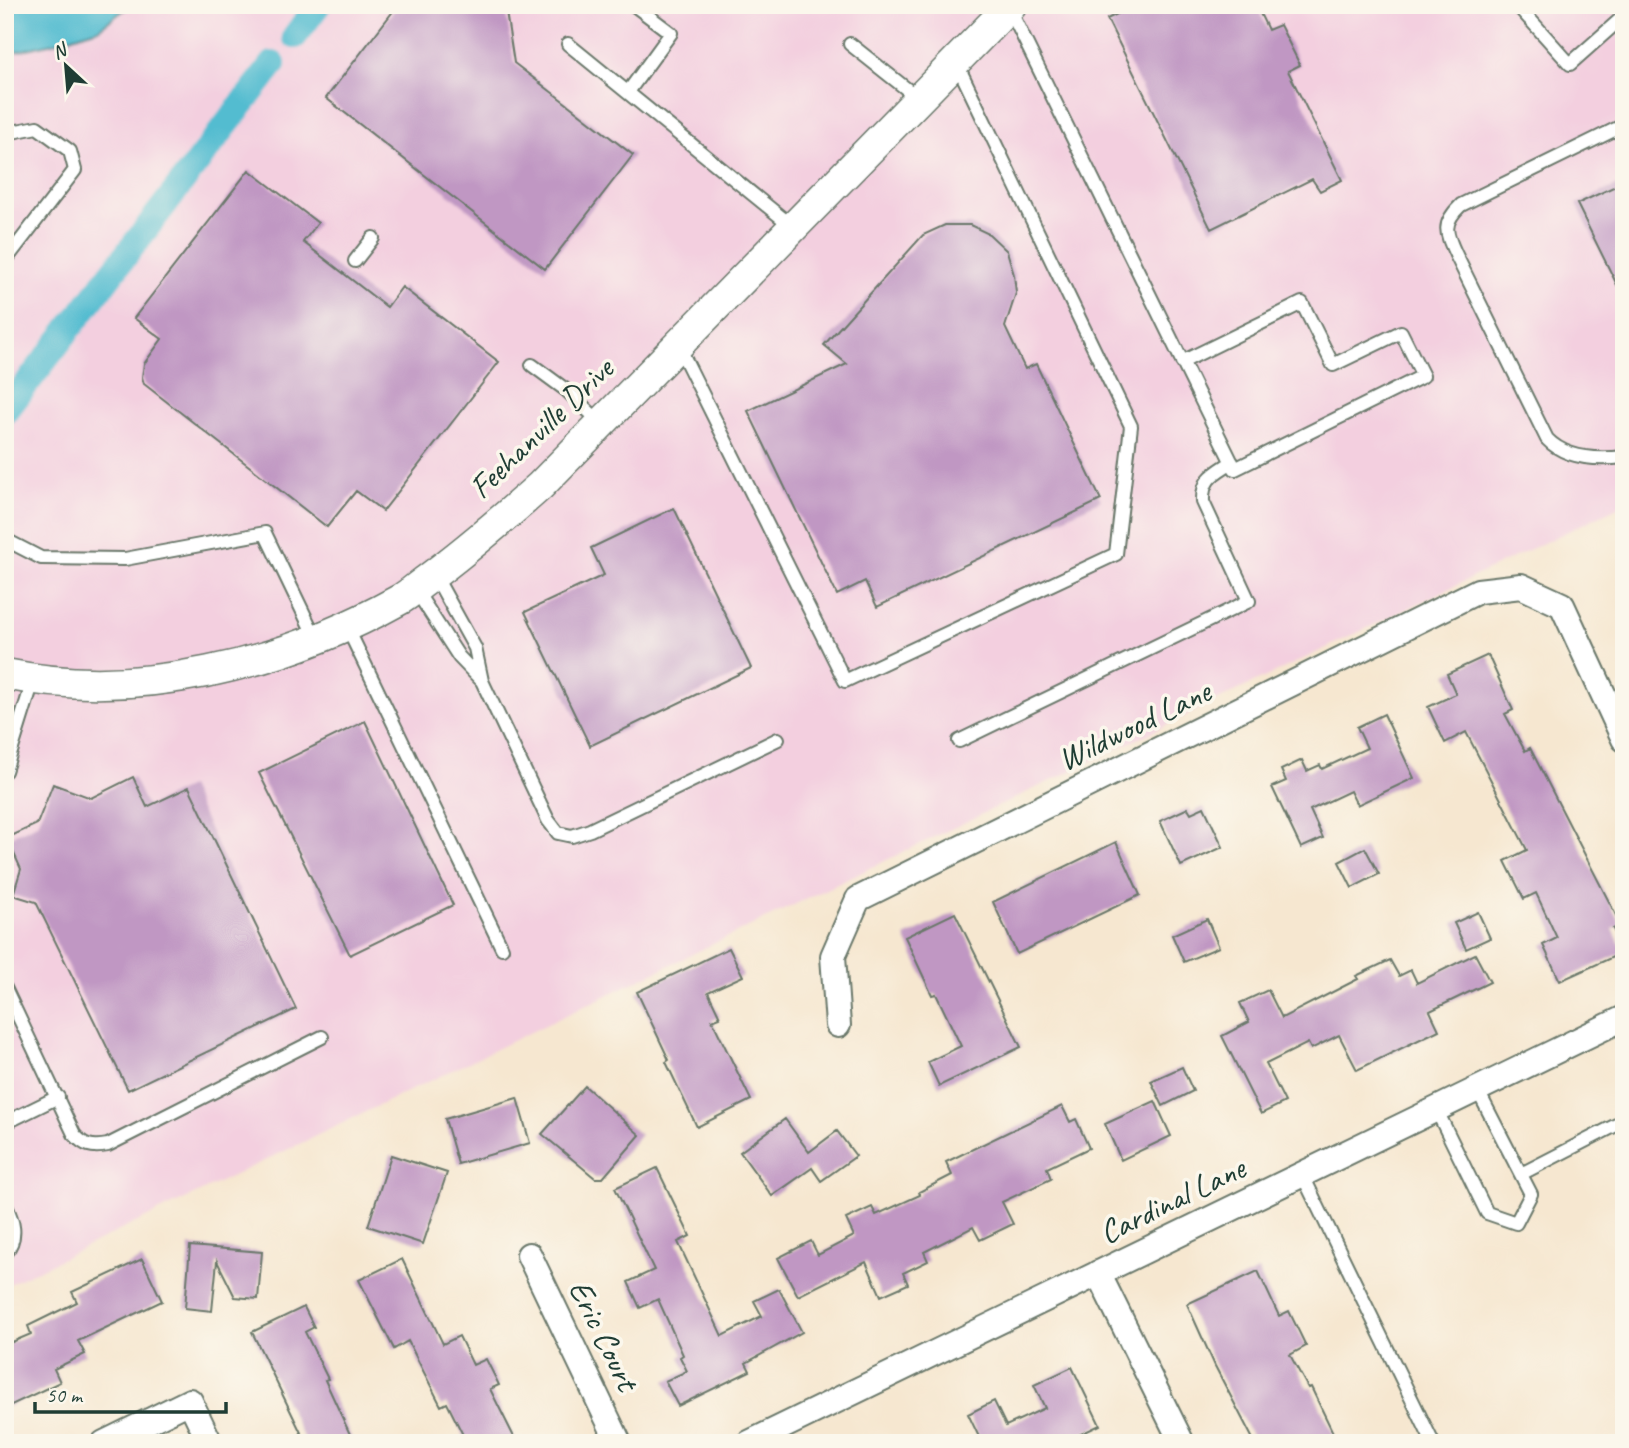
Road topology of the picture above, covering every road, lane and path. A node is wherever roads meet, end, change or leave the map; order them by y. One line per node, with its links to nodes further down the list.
1 (634, 5): 8 (lane)
2 (1517, 5): 4 (lane)
3 (1010, 7): 7 (street, Feehanville Drive); 17 (lane)
4 (1624, 16)
5 (568, 44): 8 (lane)
6 (850, 44): 9 (lane)
7 (956, 62): 9 (street, Feehanville Drive); 16 (lane)
8 (628, 92): 12 (lane)
9 (919, 99): 12 (street, Feehanville Drive)
10 (1624, 125): 20 (lane)
11 (5, 140): 14 (lane)
12 (793, 228): 16 (street, Feehanville Drive)
13 (373, 238): 15 (lane)
14 (5, 261)
15 (355, 261)
16 (678, 345): 19 (street, Feehanville Drive)
17 (1182, 362): 21 (lane); 21 (lane)
18 (532, 365): 19 (lane)
19 (601, 423): 23 (street, Feehanville Drive)
20 (1624, 457)
21 (1232, 462): 30 (lane)
22 (10, 542): 25 (lane)
23 (424, 582): 24 (street, Feehanville Drive); 27 (lane); 27 (lane)
24 (346, 625): 25 (street, Feehanville Drive); 32 (lane)
25 (316, 640): 26 (street, Feehanville Drive)
26 (20, 676): 31 (lane)
27 (482, 681): 28 (lane)
28 (778, 739)
29 (1624, 739): 35 (street, Wildwood Lane)
30 (959, 741)
31 (5, 771)
32 (502, 948)
33 (5, 988): 38 (lane)
34 (1624, 1018): 37 (street, Cardinal Lane)
35 (838, 1025)
36 (322, 1037): 38 (lane)
37 (1478, 1089): 39 (street, Cardinal Lane); 43 (lane)
38 (58, 1097): 41 (lane)
39 (1436, 1109): 42 (street, Cardinal Lane); 43 (lane)
40 (1624, 1121): 43 (lane)
41 (5, 1123)
42 (1302, 1174): 47 (street, Cardinal Lane); 53 (lane)
43 (1521, 1174)
44 (5, 1204): 45 (lane)
45 (5, 1252)
46 (529, 1255): 50 (street, Eric Court)
47 (1098, 1273): 51 (street, Cardinal Lane); 52 (street)
48 (104, 1443): 49 (street)
49 (210, 1443)
50 (619, 1443)
51 (749, 1443)
52 (1182, 1443)
53 (1433, 1443)

